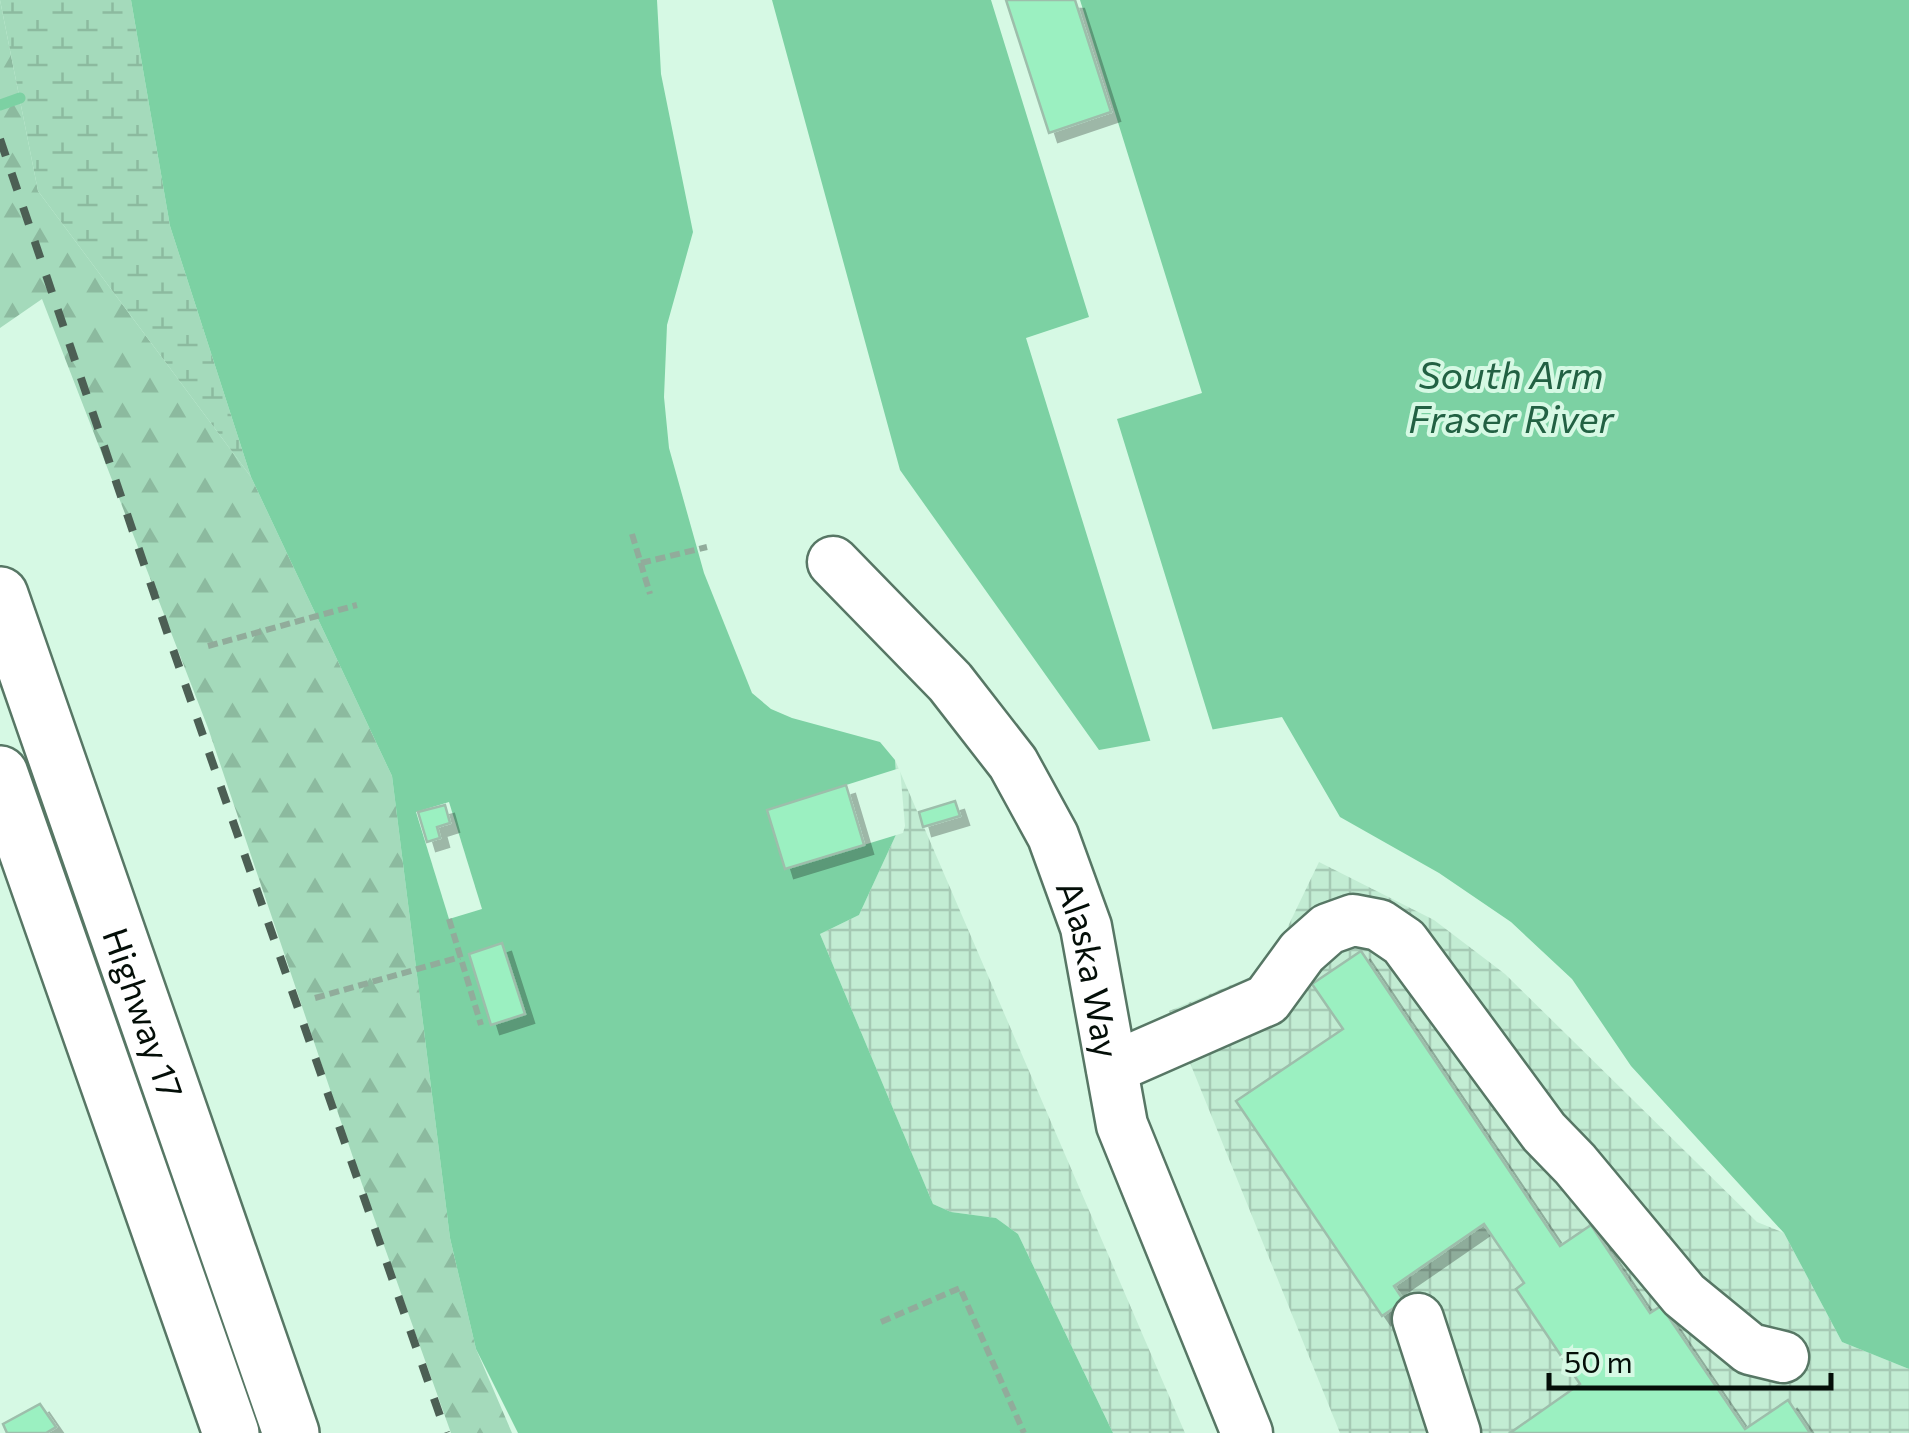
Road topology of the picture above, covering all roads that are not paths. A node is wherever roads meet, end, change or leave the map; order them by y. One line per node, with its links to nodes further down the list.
1 (832, 562): 4 (street, Alaska Way)
2 (0, 594): 8 (highway, Highway 17)
3 (0, 774): 7 (highway, Highway 17)
4 (1112, 1068): 6 (street); 9 (street, Alaska Way)
5 (1418, 1319): 10 (street)
6 (1782, 1357)
7 (231, 1433)
8 (291, 1433)
9 (1247, 1433)
10 (1454, 1433)

